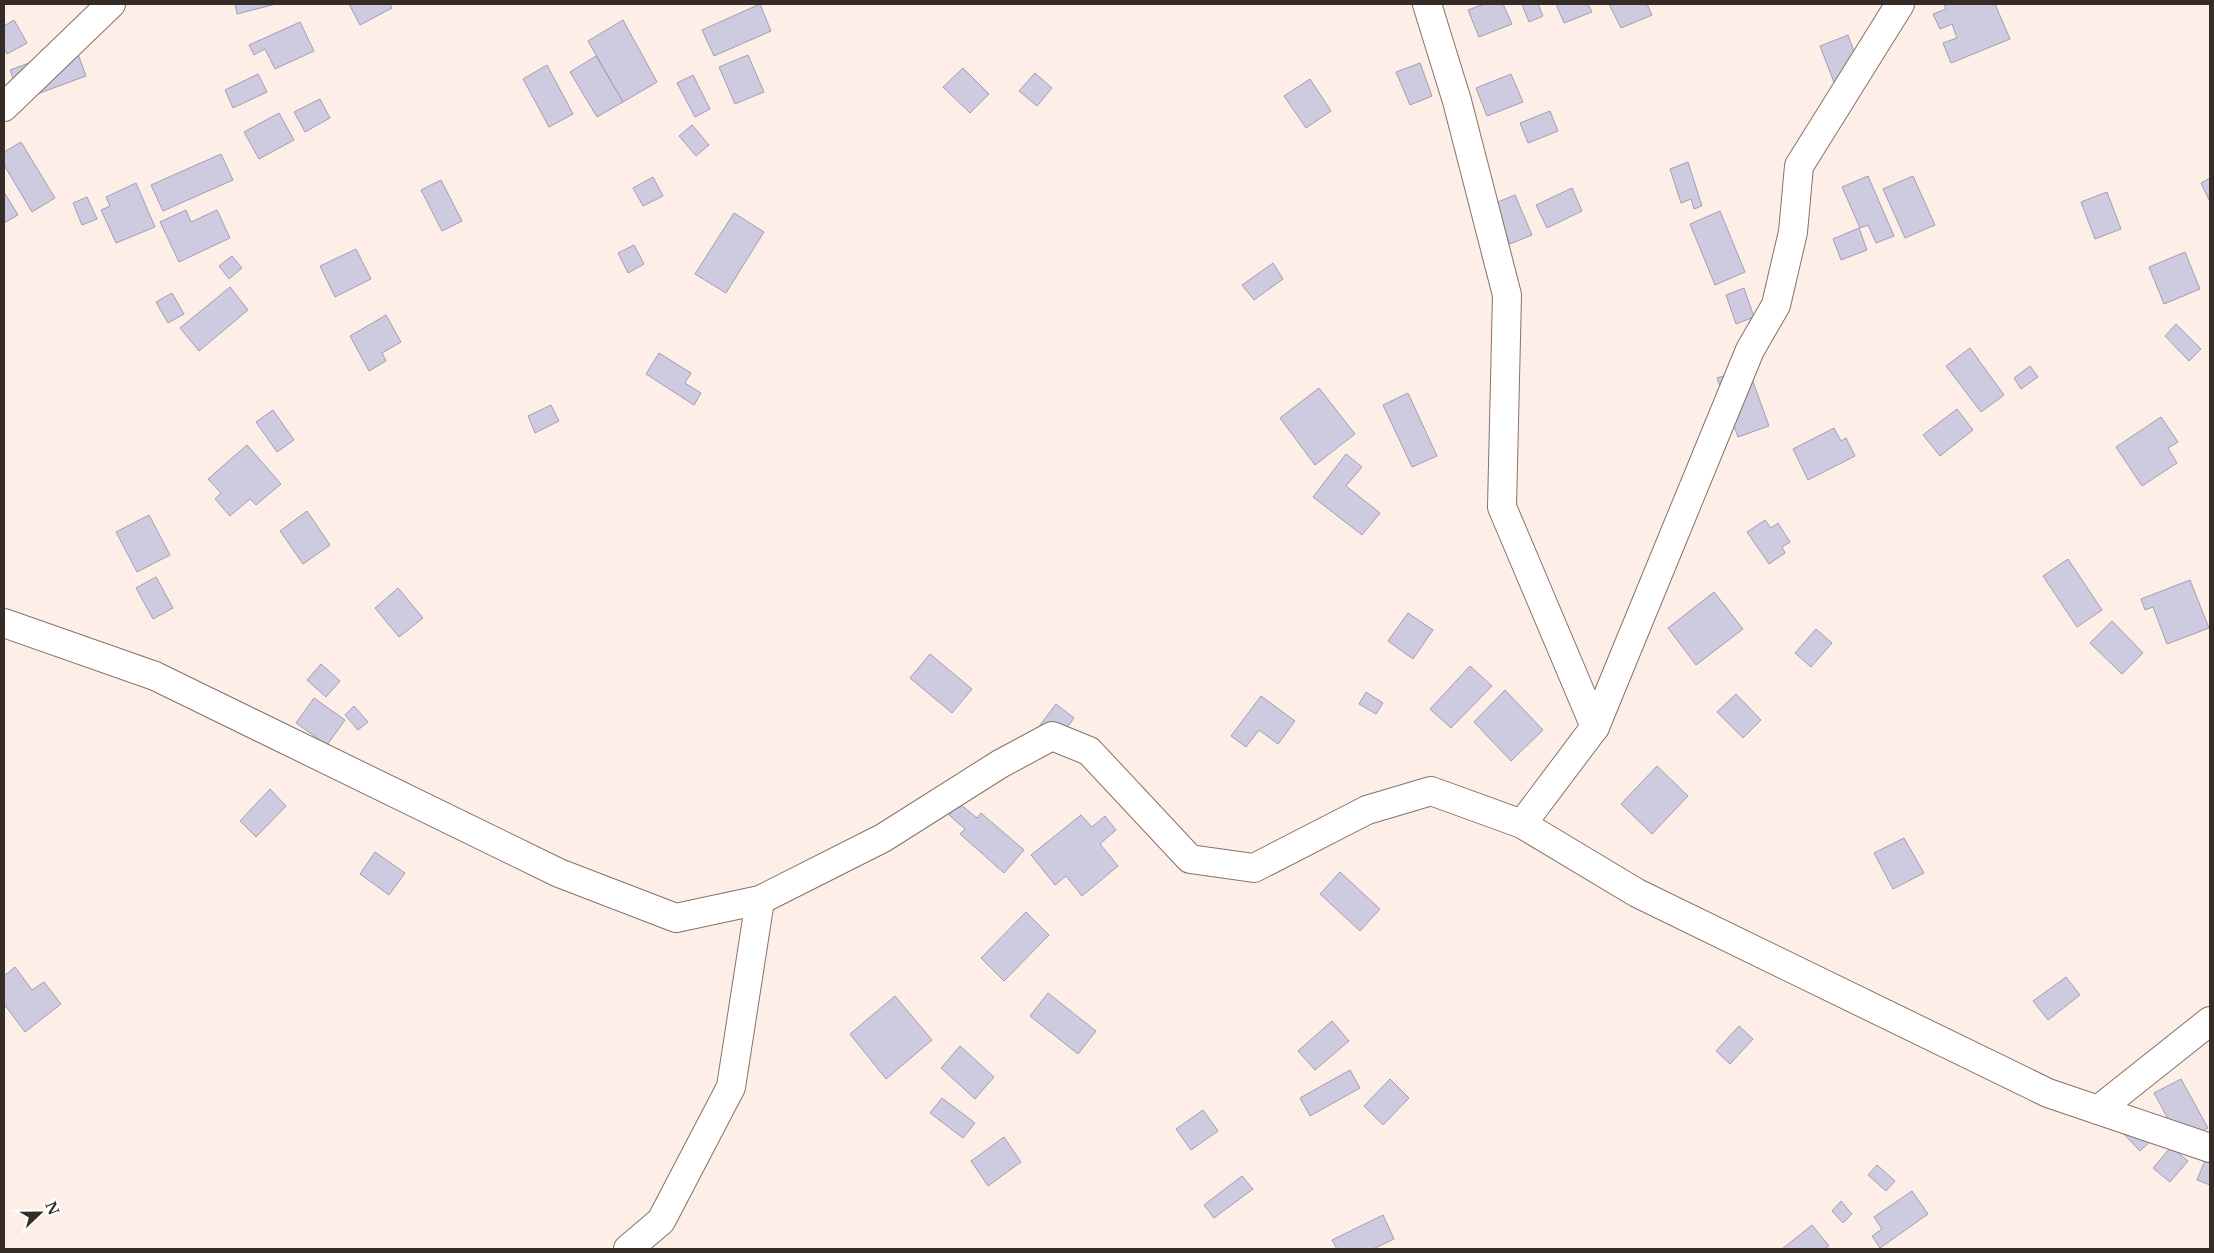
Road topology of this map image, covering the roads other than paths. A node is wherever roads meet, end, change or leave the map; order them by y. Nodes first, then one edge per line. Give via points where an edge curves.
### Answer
1 (111, 4) edge
2 (1427, 4) edge
3 (1900, 4) edge
4 (4, 107) edge
5 (4, 623) edge
6 (1595, 726) junction
7 (1522, 824) junction
8 (760, 900) junction
9 (2210, 1021) edge
10 (2098, 1110) junction
11 (2210, 1148) edge
12 (628, 1249) edge

1 - 4 street
2 - 6 street via 1457,101 1507,295 1502,507
3 - 6 street via 1799,166 1793,232 1776,305 1750,350
5 - 8 street via 155,676 559,873 676,918
6 - 7 street
7 - 8 street via 1431,791 1367,810 1254,868 1190,859 1089,751 1052,736 1000,764 883,838
7 - 10 street via 1637,893 2048,1093
8 - 12 street via 731,1087 661,1221
9 - 10 street
10 - 11 street

